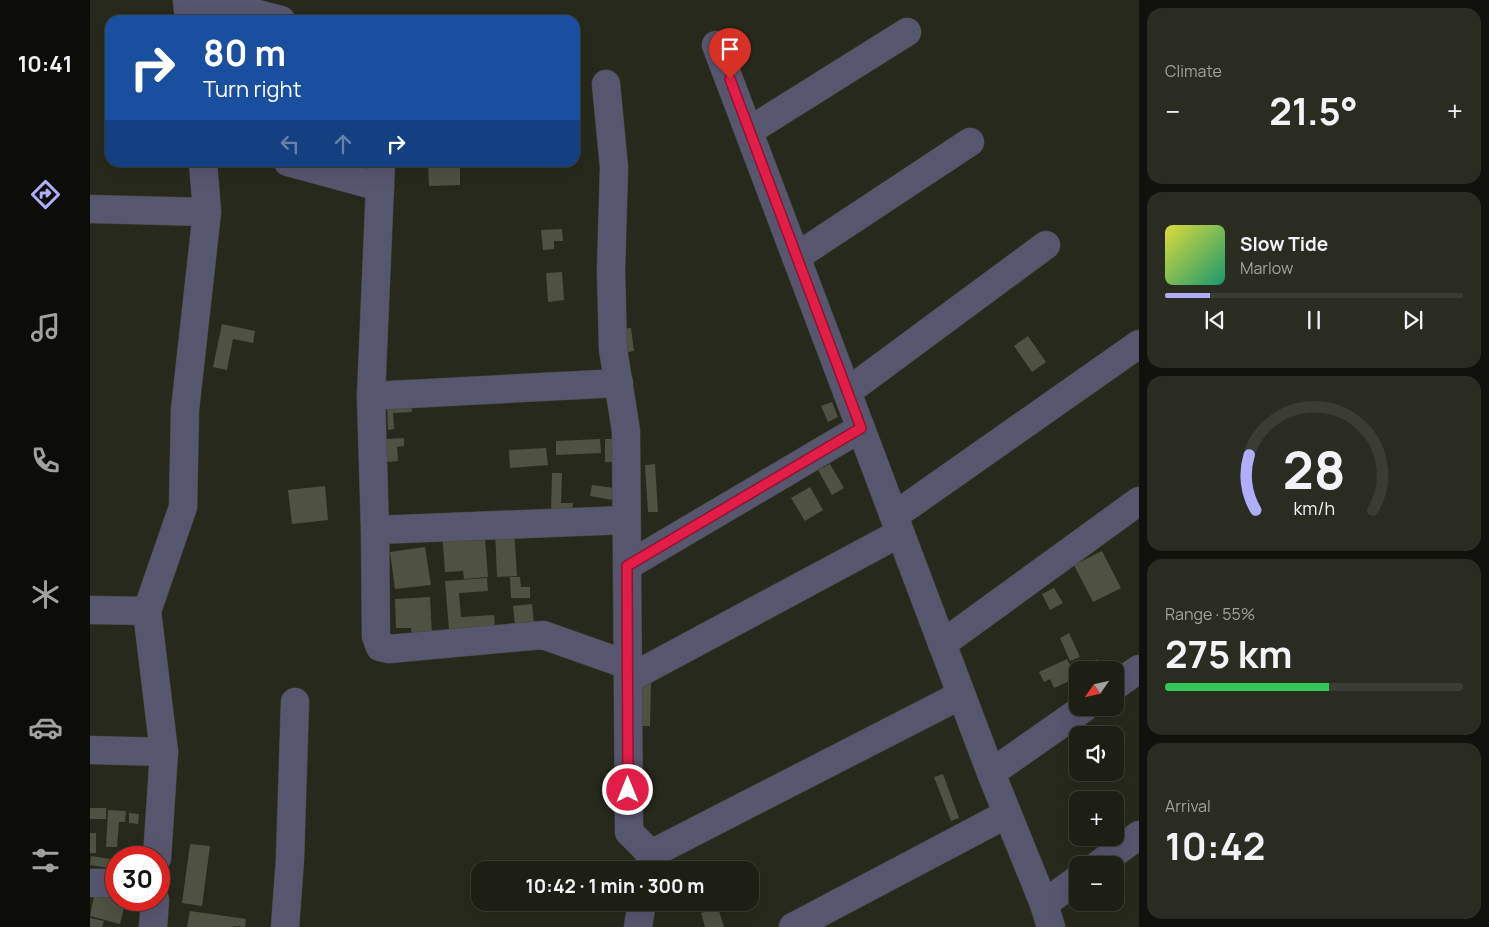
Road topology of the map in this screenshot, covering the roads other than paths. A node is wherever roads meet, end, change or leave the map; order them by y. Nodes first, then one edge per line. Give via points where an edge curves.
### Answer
1 (187, 0) edge
2 (203, 0) edge
3 (188, 15) edge
4 (262, 15) edge
5 (907, 32) dead end
6 (716, 45) dead end
7 (606, 84) dead end
8 (749, 131) junction
9 (970, 142) dead end
10 (203, 167) edge
11 (324, 167) edge
12 (381, 175) edge
13 (90, 209) edge
14 (206, 212) junction
15 (1046, 245) dead end
16 (796, 257) junction
17 (1139, 344) edge
18 (619, 383) junction
19 (847, 392) junction
20 (371, 396) junction
21 (861, 428) junction
22 (1139, 501) edge
23 (626, 520) junction
24 (897, 525) junction
25 (375, 530) junction
26 (627, 566) junction
27 (90, 610) edge
28 (147, 610) junction
29 (942, 644) junction
30 (1139, 669) edge
31 (628, 672) junction
32 (1124, 680) edge
33 (961, 694) junction
34 (295, 702) dead end
35 (1073, 716) edge
36 (90, 750) edge
37 (164, 752) junction
38 (991, 773) junction
39 (1007, 814) junction
40 (1139, 835) edge
41 (158, 846) edge
42 (1110, 856) edge
43 (649, 861) edge
44 (652, 861) edge
45 (90, 883) edge
46 (105, 883) edge
47 (1069, 889) edge
48 (154, 911) edge
49 (641, 911) edge
50 (1047, 915) edge
51 (153, 927) edge
52 (285, 927) edge
53 (638, 927) edge
54 (793, 927) edge

1 - 3 street
2 - 4 street
5 - 8 street
6 - 8 street
7 - 18 street via 614,167 613,349
8 - 16 street
9 - 16 street
10 - 14 street
11 - 12 street
12 - 20 street
13 - 14 street
14 - 28 street via 185,410 182,507
15 - 19 street
16 - 19 street
17 - 24 street
18 - 20 street
18 - 23 street via 626,431
19 - 21 street
20 - 25 street
21 - 24 street
21 - 26 street
22 - 29 street
23 - 25 street
23 - 26 street
24 - 29 street
24 - 31 street
25 - 31 street via 376,636 380,647 389,649 543,635
26 - 31 street
27 - 28 street
28 - 37 street
29 - 33 street
30 - 32 street
31 - 43 street via 629,828
33 - 38 street
33 - 44 street
34 - 52 street
35 - 38 street
36 - 37 street
37 - 41 street
38 - 39 street
39 - 50 street
39 - 54 street
40 - 42 street
45 - 46 street
47 - 50 street
48 - 51 street
49 - 53 street

